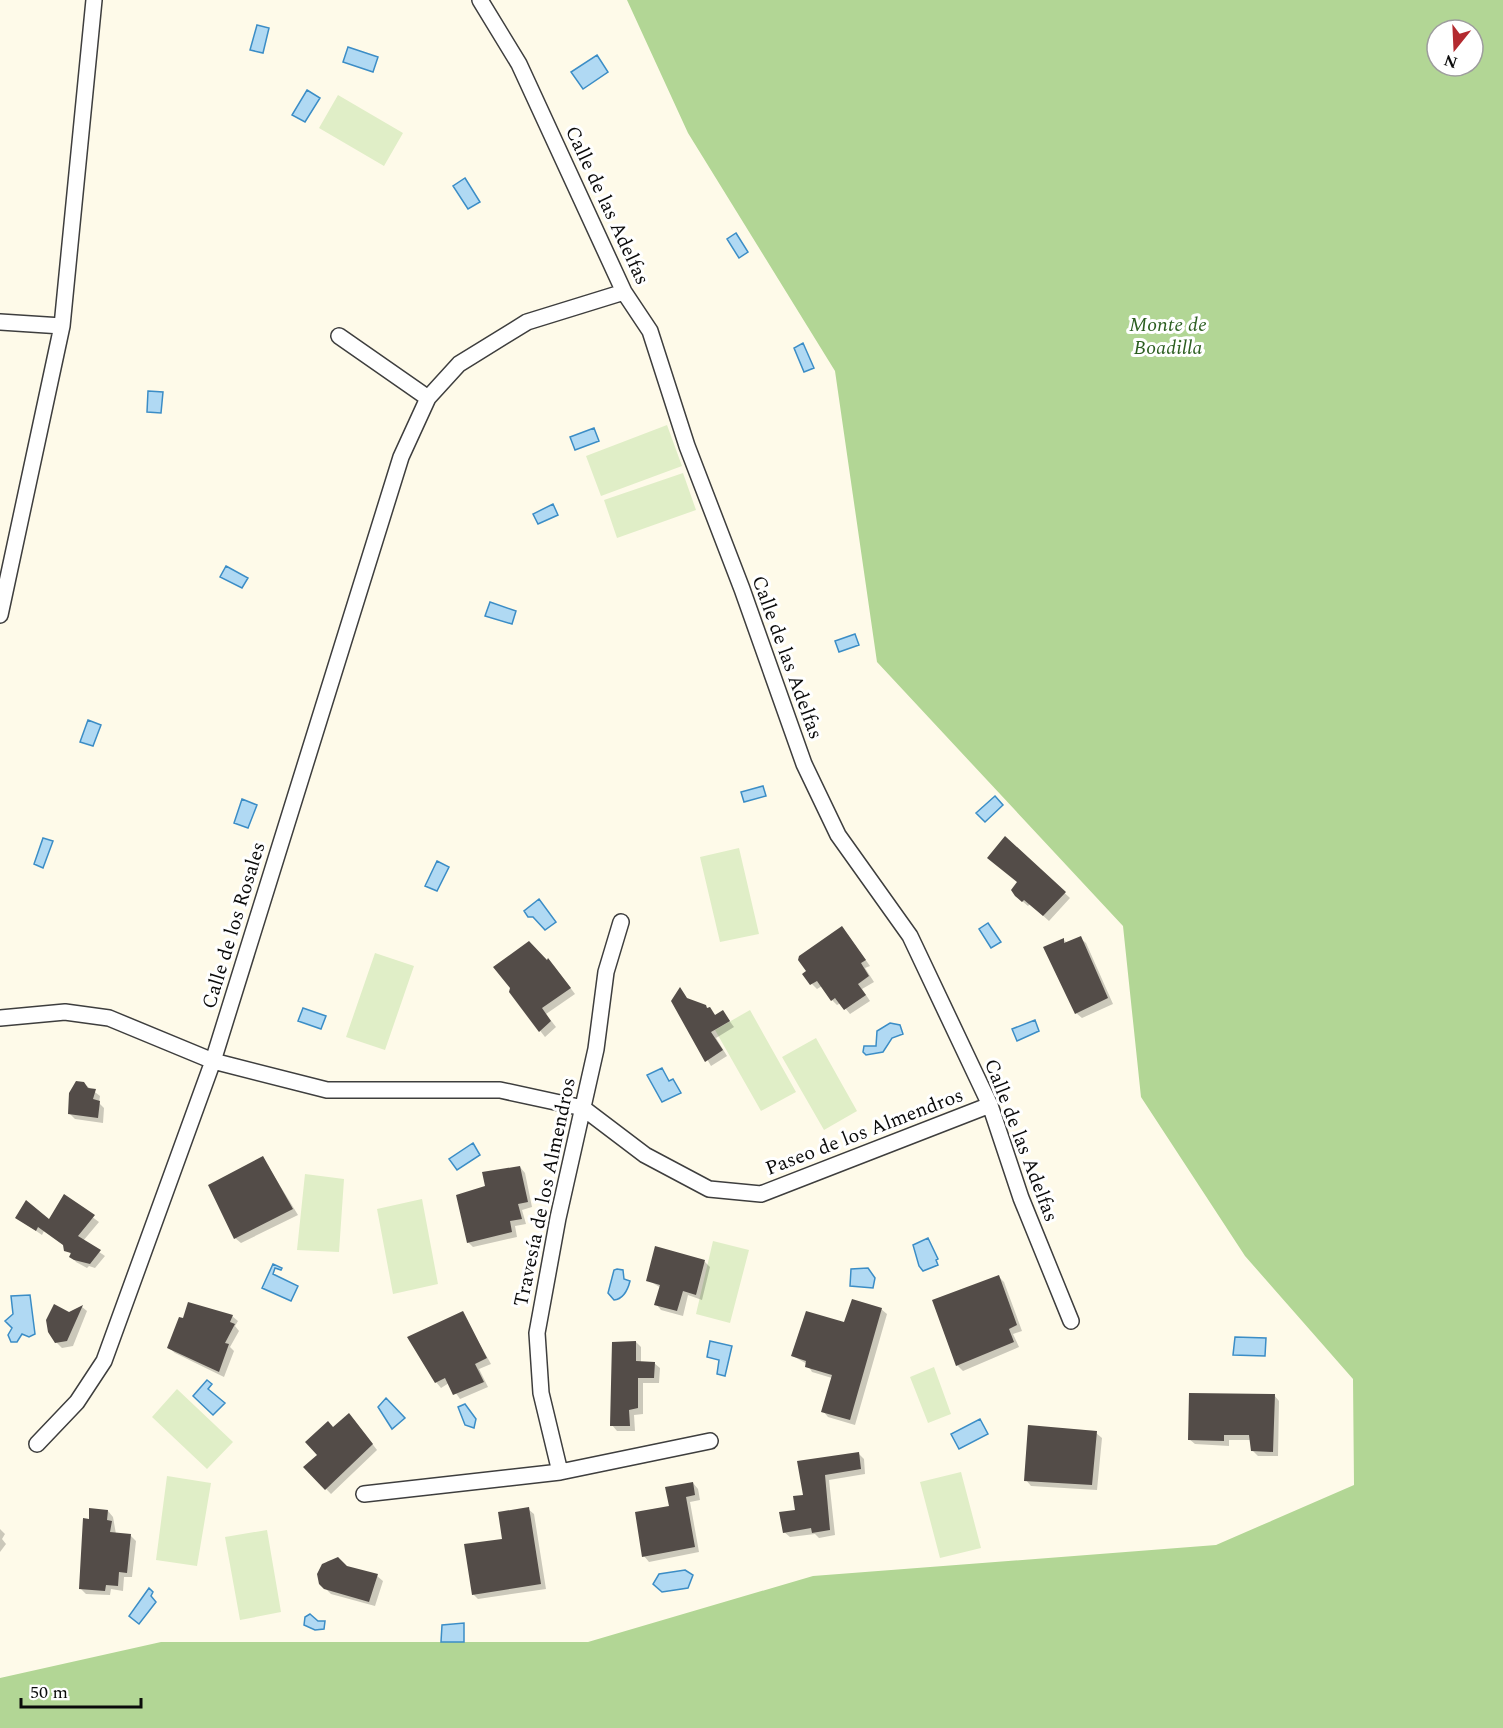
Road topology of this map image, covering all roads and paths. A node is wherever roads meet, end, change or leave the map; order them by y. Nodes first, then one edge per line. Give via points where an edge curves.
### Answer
1 (94, 0) edge
2 (480, 0) edge
3 (624, 292) junction
4 (0, 322) edge
5 (62, 326) junction
6 (339, 336) dead end
7 (428, 398) junction
8 (0, 615) edge
9 (621, 922) dead end
10 (0, 1018) edge
11 (213, 1061) junction
12 (990, 1106) junction
13 (583, 1108) junction
14 (1071, 1321) dead end
15 (710, 1441) dead end
16 (37, 1444) dead end
17 (560, 1472) junction
18 (364, 1494) dead end

1 - 5 street
2 - 3 street, Calle de las Adelfas via 519,64
3 - 7 street, Calle de los Rosales via 527,322 459,364
3 - 12 street, Calle de las Adelfas via 650,331 687,446 804,764 838,835 910,936
4 - 5 street
5 - 8 street
6 - 7 street
7 - 11 street, Calle de los Rosales via 401,457
9 - 13 street, Travesía de los Almendros via 606,972
10 - 11 street, Paseo de los Almendros via 64,1012 109,1018
11 - 13 street, Paseo de los Almendros via 327,1090 500,1090
11 - 16 street, Calle de los Rosales via 104,1361 77,1402
12 - 13 street, Paseo de los Almendros via 761,1194 709,1189 645,1155
12 - 14 street, Calle de las Adelfas via 1021,1198
13 - 17 street, Travesía de los Almendros via 537,1333 541,1393
15 - 17 street
17 - 18 street

